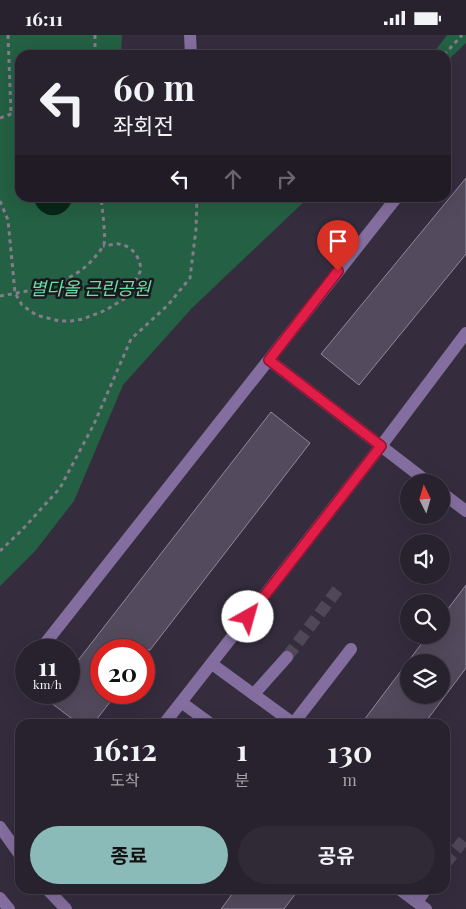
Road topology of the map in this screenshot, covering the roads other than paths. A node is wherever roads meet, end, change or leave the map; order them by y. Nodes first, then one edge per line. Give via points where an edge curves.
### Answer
1 (190, 35) edge
2 (191, 50) edge
3 (393, 202) edge
4 (466, 333) edge
5 (269, 360) junction
6 (381, 446) junction
7 (417, 474) edge
8 (450, 499) edge
9 (466, 511) edge
10 (49, 639) edge
11 (351, 649) dead end
12 (287, 657) tunnel mouth
13 (212, 664) junction
14 (254, 694) junction
15 (182, 702) junction
16 (168, 719) edge
17 (204, 719) edge
18 (288, 719) edge
19 (296, 719) edge
20 (0, 827) edge
21 (15, 848) edge
22 (52, 894) edge
23 (406, 894) edge
24 (0, 898) edge
25 (422, 905) edge
26 (9, 909) edge
27 (66, 909) edge

1 - 2 street
3 - 5 street
4 - 6 street
5 - 6 street
5 - 10 street
6 - 7 street
6 - 13 street
8 - 9 street
11 - 19 street
12 - 14 street
13 - 14 street
13 - 15 street
14 - 18 street
15 - 16 street
15 - 17 street
20 - 21 street
22 - 27 street
23 - 25 street
24 - 26 street

